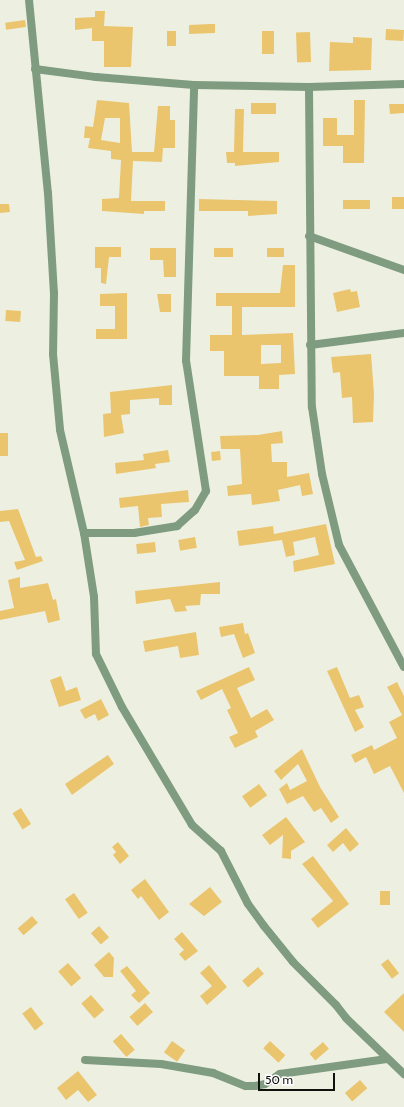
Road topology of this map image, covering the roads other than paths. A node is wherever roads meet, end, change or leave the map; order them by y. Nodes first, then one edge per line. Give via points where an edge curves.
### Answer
1 (29, 0) edge
2 (35, 69) junction
3 (404, 84) edge
4 (194, 85) junction
5 (308, 87) junction
6 (308, 236) junction
7 (404, 270) edge
8 (404, 333) edge
9 (310, 345) junction
10 (84, 533) junction
11 (404, 668) edge
12 (387, 1059) junction
13 (85, 1060) dead end
14 (404, 1074) edge

1 - 2 street
2 - 4 street
2 - 10 street via 48,193 54,293 53,354 60,430
3 - 5 street
4 - 5 street
4 - 10 street via 186,361 206,491 195,510 177,526 134,533
5 - 6 street
6 - 7 street
6 - 9 street
8 - 9 street
9 - 11 street via 312,407 322,474 339,546
10 - 12 street via 94,597 96,654 124,710 192,825 220,851 248,904 264,926 293,962
12 - 13 street via 280,1074 265,1084 255,1086 246,1086 213,1074 161,1064
12 - 14 street

